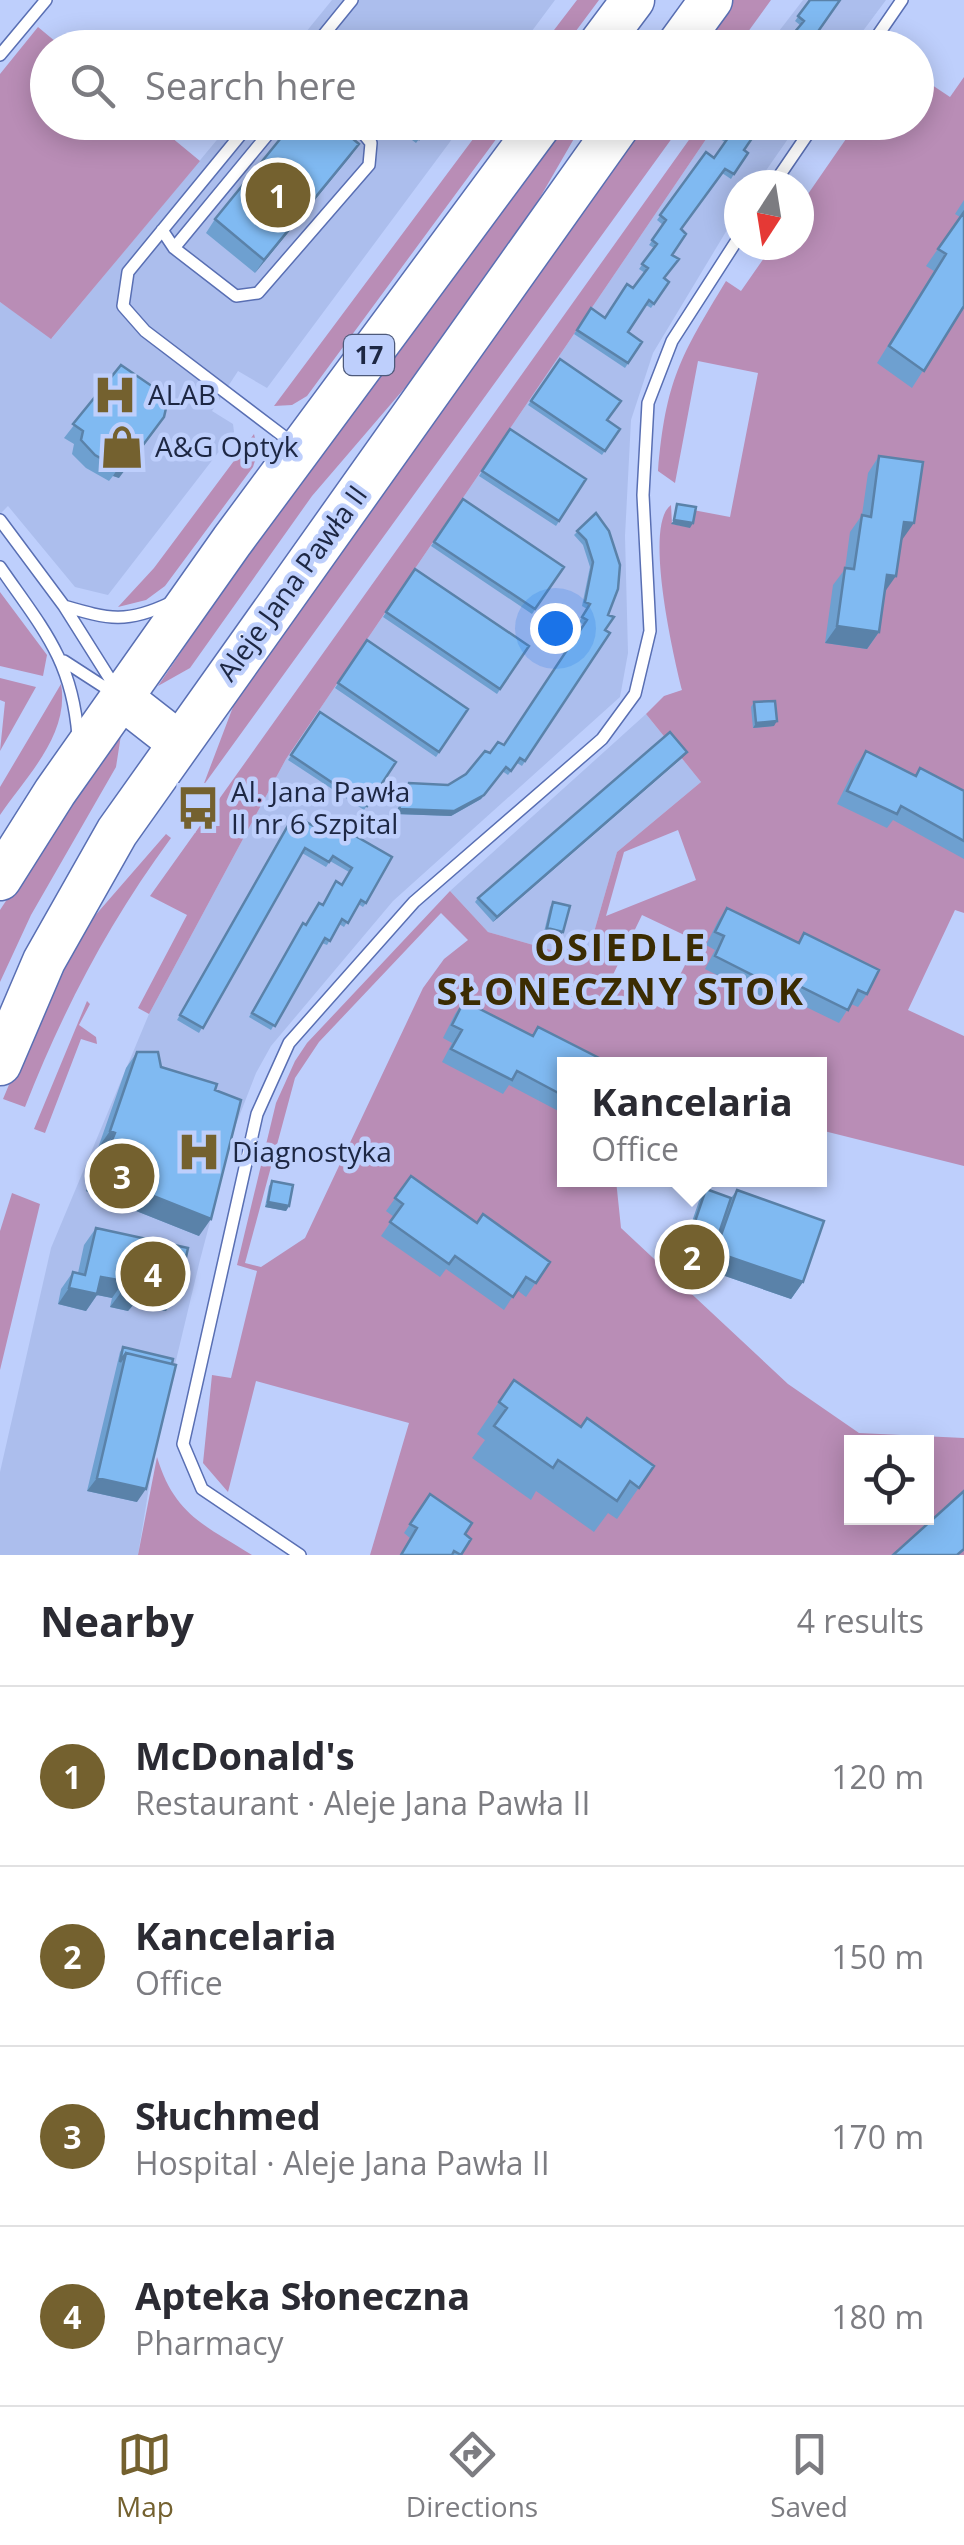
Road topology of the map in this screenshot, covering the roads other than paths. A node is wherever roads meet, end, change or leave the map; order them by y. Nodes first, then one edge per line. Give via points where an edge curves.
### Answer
1 (46, 0) edge
2 (352, 0) edge
3 (633, 0) edge
4 (711, 0) edge
5 (902, 0) edge
6 (328, 30) edge
7 (611, 30) edge
8 (689, 30) edge
9 (881, 30) edge
10 (0, 56) edge
11 (236, 140) edge
12 (263, 140) edge
13 (369, 140) edge
14 (529, 140) edge
15 (609, 140) edge
16 (804, 140) edge
17 (784, 170) edge
18 (162, 230) junction
19 (174, 248) junction
20 (724, 260) edge
21 (300, 448) junction
22 (0, 520) edge
23 (0, 566) edge
24 (198, 590) junction
25 (64, 606) junction
26 (64, 661) junction
27 (123, 700) junction
28 (178, 742) junction
29 (80, 758) junction
30 (0, 880) edge
31 (0, 1064) edge
32 (300, 1555) edge

1 - 10 lane
2 - 6 lane
3 - 7 highway
4 - 8 highway
5 - 9 lane
11 - 18 lane
12 - 19 lane
13 - 19 lane via 369,164 258,292 236,296
14 - 21 highway, 17
15 - 28 highway, Aleje Jana Pawła II / 17
16 - 17 lane
18 - 19 lane
18 - 21 lane via 128,272 122,306
20 - 32 lane via 672,341 648,403 643,495 649,649 627,709 602,739 402,914 298,1032 262,1097 183,1444 202,1489
21 - 24 highway, 17
22 - 25 lane
23 - 26 lane
24 - 25 lane via 114,620
24 - 27 highway, 17
25 - 27 lane
26 - 27 lane
26 - 29 lane via 76,700
27 - 28 highway
27 - 29 highway, 17
28 - 31 highway, Aleje Jana Pawła II / 17 via 81,890
29 - 30 highway, 17

